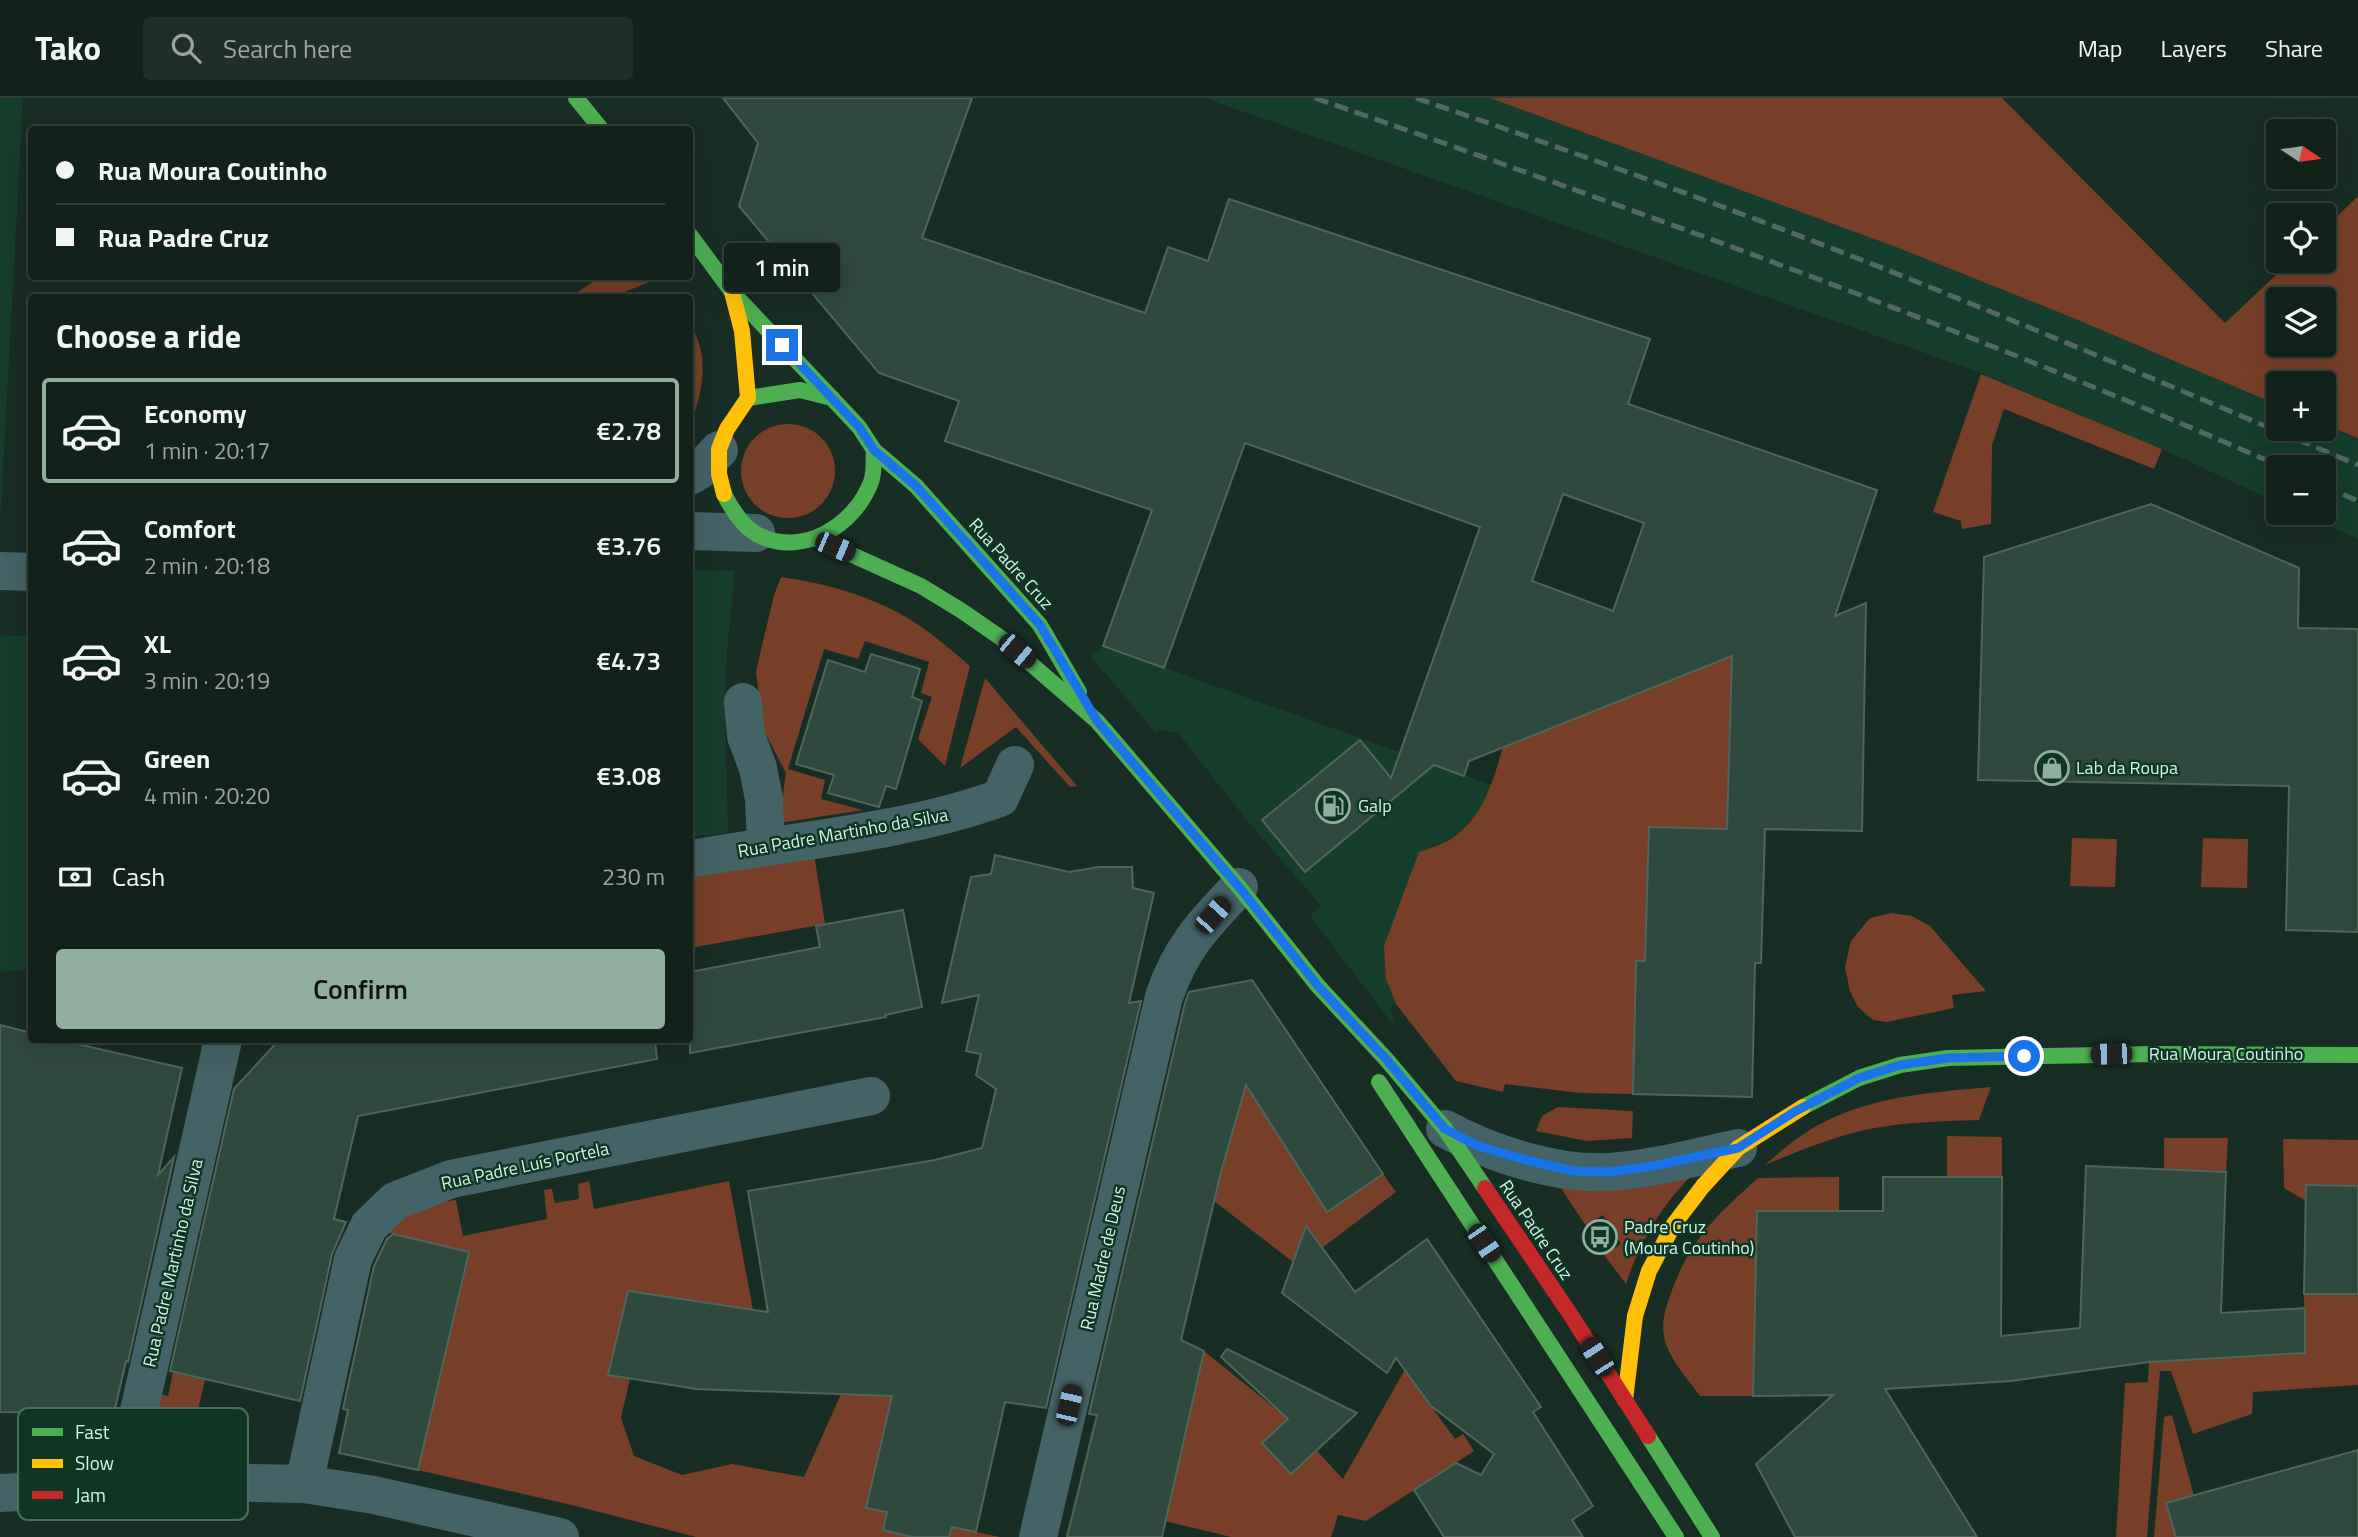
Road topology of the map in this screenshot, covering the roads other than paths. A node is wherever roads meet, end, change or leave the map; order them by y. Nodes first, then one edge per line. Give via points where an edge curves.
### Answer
1 (576, 98) edge
2 (599, 126) edge
3 (693, 239) edge
4 (732, 292) junction
5 (748, 398) junction
6 (832, 398) junction
7 (719, 450) junction
8 (874, 450) junction
9 (693, 474) edge
10 (693, 531) edge
11 (756, 533) junction
12 (817, 539) junction
13 (0, 572) edge
14 (28, 572) edge
15 (743, 702) dead end
16 (1097, 721) junction
17 (1015, 765) dead end
18 (766, 845) junction
19 (693, 858) edge
20 (1239, 887) junction
21 (1318, 986) junction
22 (222, 1043) edge
23 (2358, 1055) edge
24 (871, 1096) dead end
25 (1445, 1129) junction
26 (1738, 1148) junction
27 (1625, 1399) junction
28 (140, 1408) edge
29 (248, 1483) edge
30 (304, 1484) junction
31 (18, 1492) edge
32 (0, 1493) edge
33 (560, 1537) edge
34 (1038, 1537) edge
35 (1676, 1537) edge
36 (1712, 1537) edge

1 - 2 street
3 - 4 street, Rua Padre Cruz
4 - 5 street, Rua Padre Cruz via 742,331
4 - 6 street, Rua Padre Cruz
5 - 6 street via 800,390
5 - 7 street via 728,426
6 - 8 street, Rua Padre Cruz
7 - 9 street
7 - 11 street via 719,482 731,512
8 - 12 street via 872,480 861,504 842,526
8 - 16 street, Rua Padre Cruz via 916,486 1040,625
10 - 11 street
11 - 12 street via 795,544
12 - 16 street via 920,586 962,611 1001,638
13 - 14 street
15 - 18 street via 746,736 764,799
16 - 20 street
17 - 18 street, Rua Padre Martinho da Silva via 1000,798 956,813
18 - 19 street, Rua Padre Martinho da Silva
20 - 21 street
20 - 34 street, Rua Madre de Deus via 1179,957 1169,980
21 - 25 street, Rua Padre Cruz
21 - 35 street
22 - 28 street, Rua Padre Martinho da Silva
23 - 26 street, Rua Moura Coutinho via 2001,1056 1900,1065 1848,1084
24 - 30 street, Rua Padre Luís Portela via 450,1179 395,1201 369,1226 353,1259
25 - 26 street, Rua Moura Coutinho via 1478,1146 1574,1171 1653,1166
25 - 27 street, Rua Padre Cruz
26 - 27 street, Rua Moura Coutinho via 1674,1224 1648,1271 1635,1315
27 - 36 street, Rua Padre Cruz
29 - 30 street
30 - 33 street
31 - 32 street

